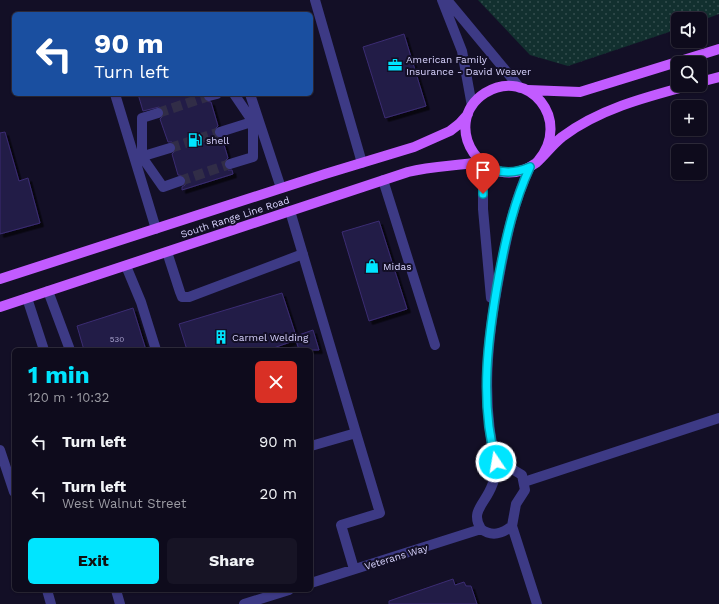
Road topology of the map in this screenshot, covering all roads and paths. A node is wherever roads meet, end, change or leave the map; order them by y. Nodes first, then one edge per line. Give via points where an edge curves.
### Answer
1 (315, 0) edge
2 (442, 0) edge
3 (446, 0) edge
4 (719, 49) edge
5 (719, 77) edge
6 (707, 80) edge
7 (523, 89) junction
8 (671, 91) edge
9 (117, 96) edge
10 (236, 96) edge
11 (250, 96) edge
12 (470, 110) junction
13 (158, 113) tunnel mouth
14 (256, 121) junction
15 (220, 132) tunnel mouth
16 (170, 148) tunnel mouth
17 (138, 158) junction
18 (362, 163) junction
19 (482, 163) junction
20 (230, 164) tunnel mouth
21 (534, 164) junction
22 (383, 180) junction
23 (180, 181) tunnel mouth
24 (282, 188) junction
25 (290, 211) junction
26 (156, 229) junction
27 (167, 252) junction
28 (303, 254) junction
29 (126, 266) junction
30 (0, 279) edge
31 (48, 291) junction
32 (27, 298) junction
33 (0, 307) edge
34 (492, 312) junction
35 (435, 345) dead end
36 (43, 348) edge
37 (69, 348) edge
38 (155, 348) edge
39 (719, 418) edge
40 (356, 433) junction
41 (313, 445) edge
42 (0, 450) edge
43 (498, 472) junction
44 (524, 482) junction
45 (12, 486) edge
46 (512, 526) junction
47 (480, 529) junction
48 (354, 569) junction
49 (313, 582) edge
50 (48, 592) edge
51 (117, 592) edge
52 (283, 592) edge
53 (51, 604) edge
54 (120, 604) edge
55 (244, 604) edge
56 (537, 604) edge

1 - 18 street
2 - 12 street via 462,51
3 - 7 street
4 - 7 main road via 580,92
5 - 6 main road
7 - 12 main road via 511,86 493,89 485,93
7 - 21 main road via 542,102 552,127 549,146
8 - 21 main road via 593,118 562,138
9 - 17 street
10 - 14 street
11 - 14 street
12 - 18 main road, South Range Line Road via 459,124 440,136
12 - 19 main road via 466,124 468,145
13 - 17 street via 142,118
14 - 15 street
14 - 20 street via 253,157
14 - 24 street
16 - 17 street
17 - 23 street via 163,187
17 - 26 street
18 - 24 main road, South Range Line Road
19 - 21 main road via 506,172 522,170
19 - 22 main road, South Range Line Road via 425,167
19 - 34 street via 483,209
21 - 34 street via 520,188 510,222
22 - 25 main road, South Range Line Road
22 - 35 street
24 - 26 main road, South Range Line Road
25 - 27 main road, South Range Line Road
25 - 28 street
26 - 30 main road, South Range Line Road
27 - 28 street via 182,297 189,297
27 - 29 main road, South Range Line Road
28 - 40 street
29 - 31 main road, South Range Line Road
29 - 38 street
31 - 32 main road, South Range Line Road
31 - 37 street
32 - 33 main road, South Range Line Road
32 - 36 street
34 - 43 street via 486,396 489,428
39 - 44 street
40 - 41 street
40 - 48 street via 380,513 341,525
42 - 45 street
43 - 44 street via 512,469 522,475
43 - 47 street via 490,491 478,507 476,516
44 - 46 street via 525,490 516,504
46 - 47 street via 498,534
46 - 56 street
47 - 48 street, Veterans Way
48 - 49 street, Veterans Way
50 - 53 street
51 - 54 street
52 - 55 street

